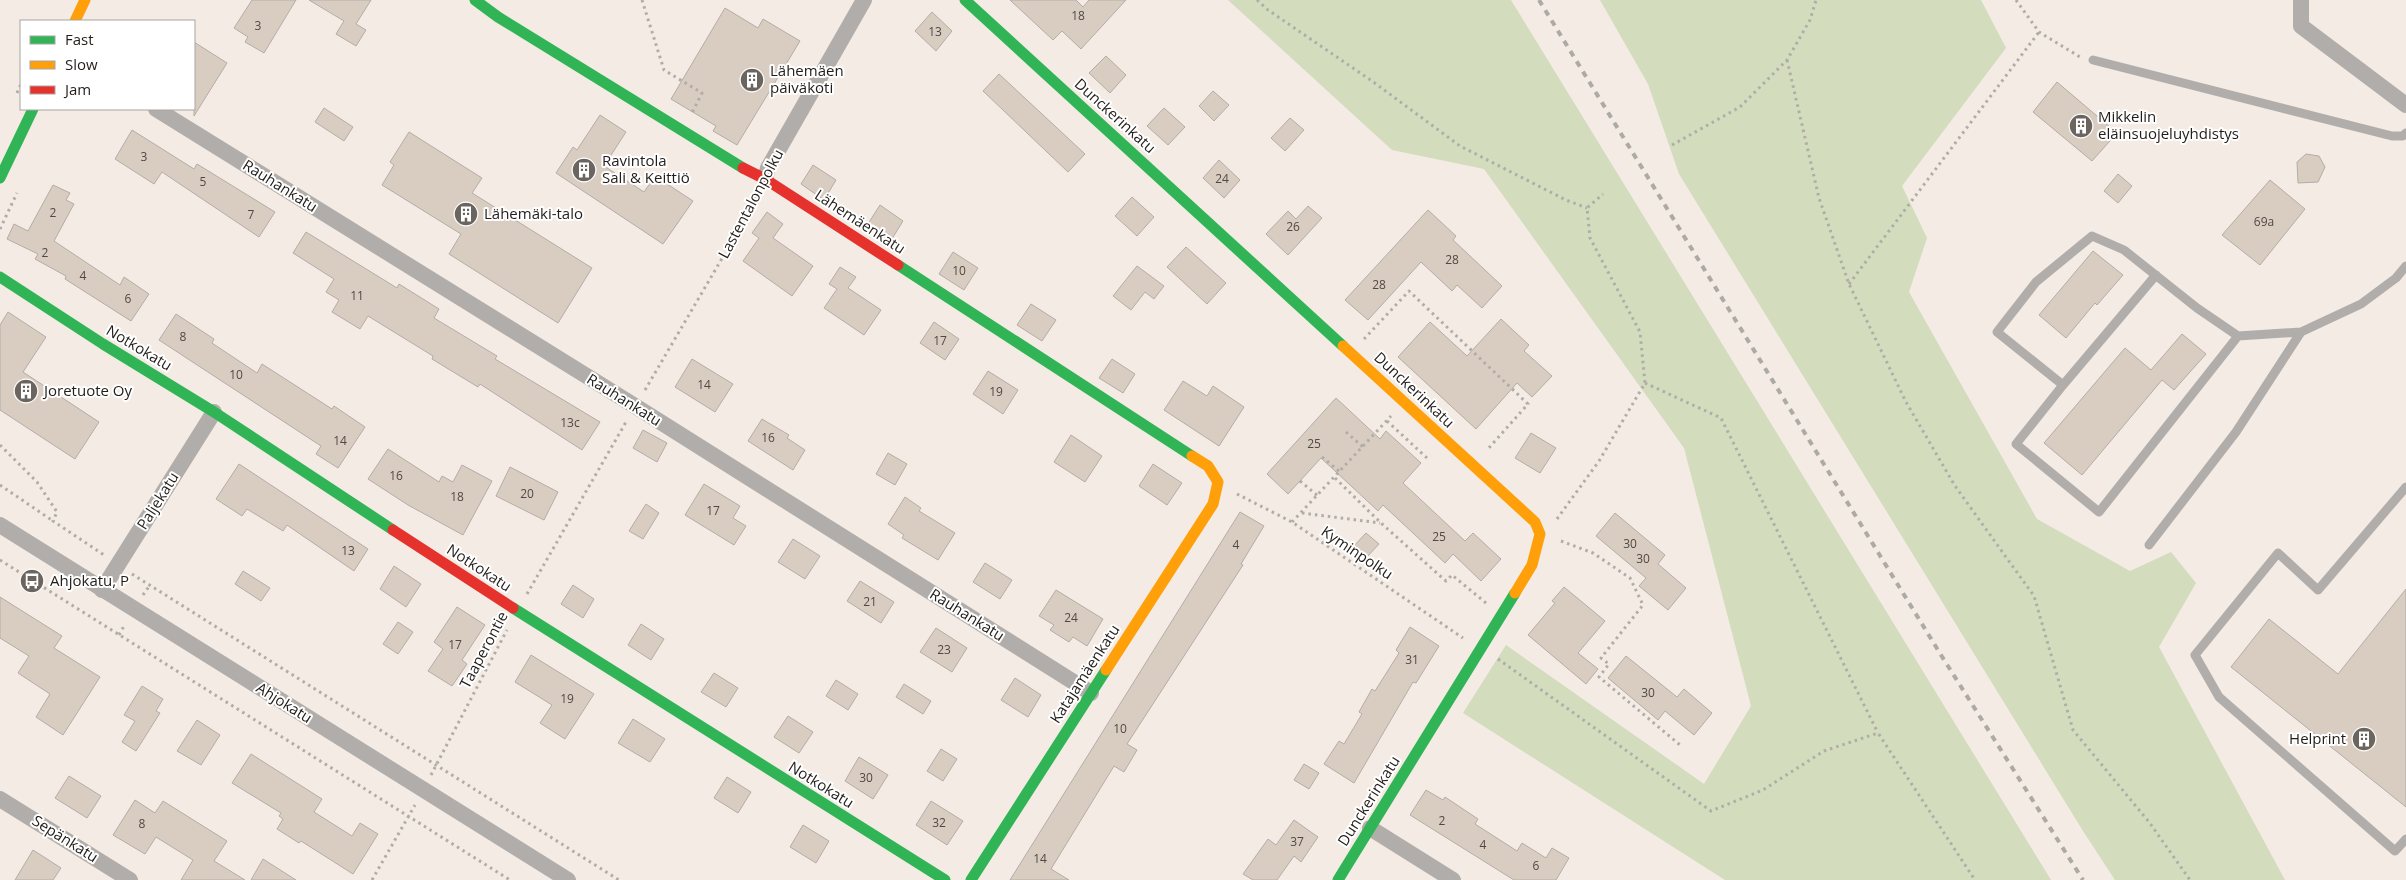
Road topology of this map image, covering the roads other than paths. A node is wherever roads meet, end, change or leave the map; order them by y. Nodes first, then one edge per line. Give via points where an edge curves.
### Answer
1 (85, 0) edge
2 (475, 0) edge
3 (864, 0) edge
4 (965, 0) edge
5 (2301, 0) edge
6 (75, 20) edge
7 (2092, 60) road end
8 (2406, 105) edge
9 (33, 110) edge
10 (158, 110) edge
11 (2406, 133) edge
12 (0, 178) edge
13 (765, 178) junction
14 (2406, 266) edge
15 (2156, 276) junction
16 (0, 278) edge
17 (2301, 332) junction
18 (2238, 336) junction
19 (2063, 385) junction
20 (214, 412) junction
21 (1218, 482) joint
22 (2406, 487) edge
23 (0, 525) edge
24 (2149, 545) dead end
25 (102, 590) junction
26 (1091, 693) junction
27 (0, 799) edge
28 (1370, 828) junction
29 (2406, 839) edge
30 (130, 880) edge
31 (568, 880) edge
32 (945, 880) edge
33 (971, 880) edge
34 (1338, 880) edge
35 (1453, 880) edge

1 - 6 street
2 - 13 street, Lähemäenkatu via 738,166
3 - 13 street, Lastentalonpolku
4 - 28 street, Dunckerinkatu via 1535,522 1540,534 1532,565
5 - 8 street via 2302,26
7 - 11 lane via 2392,136
9 - 12 street
10 - 26 street, Rauhankatu
13 - 21 street, Lähemäenkatu via 1208,466
14 - 17 lane via 2396,278 2361,304
15 - 18 lane
15 - 19 lane
15 - 19 lane via 2124,250 2092,236 2036,282 1997,332
16 - 20 street, Notkokatu
17 - 18 lane
17 - 24 lane via 2236,432
18 - 19 lane via 2099,512 2016,444
20 - 25 street, Paljekatu
20 - 32 street, Notkokatu via 517,611
21 - 26 street, Katajamäenkatu via 1213,504
22 - 29 lane via 2318,590 2278,553 2196,655 2220,697 2395,851
23 - 25 street, Ahjokatu
25 - 31 street, Ahjokatu
26 - 33 street, Katajamäenkatu
27 - 30 street, Sepänkatu
28 - 34 street, Dunckerinkatu
28 - 35 street

